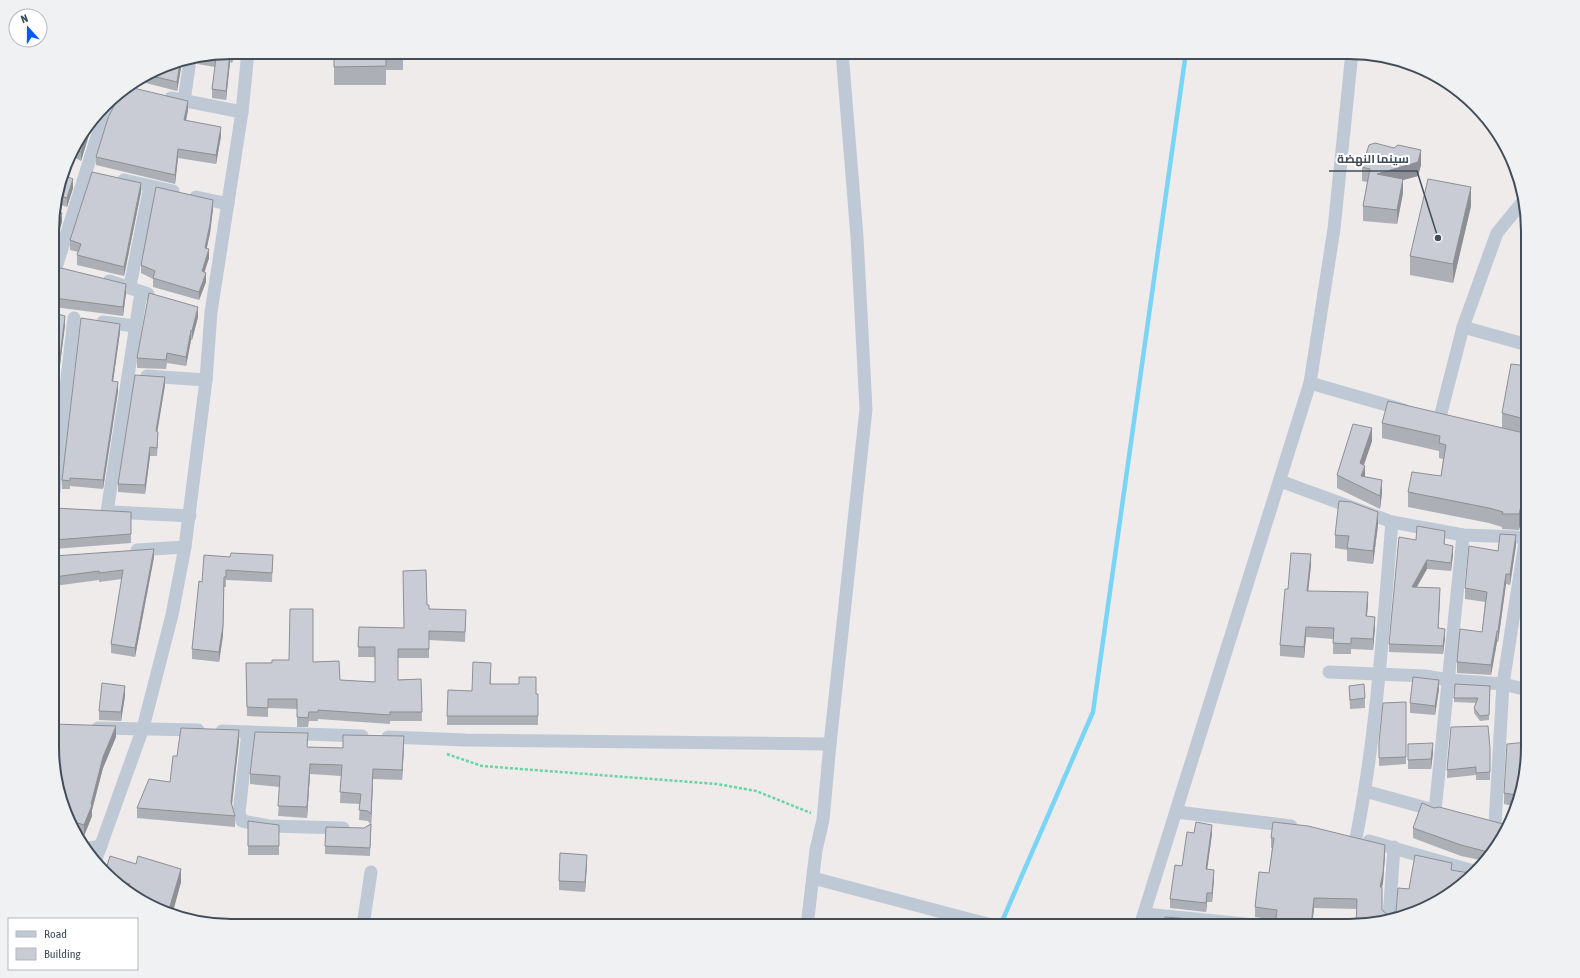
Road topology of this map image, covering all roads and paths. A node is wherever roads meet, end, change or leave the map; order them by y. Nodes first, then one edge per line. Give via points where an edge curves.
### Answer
1 (247, 59) edge
2 (843, 59) edge
3 (1351, 59) edge
4 (189, 64) edge
5 (156, 94) edge
6 (184, 101) junction
7 (106, 112) edge
8 (242, 112) junction
9 (85, 172) junction
10 (99, 175) edge
11 (114, 178) edge
12 (150, 186) junction
13 (228, 204) junction
14 (1519, 206) edge
15 (59, 244) edge
16 (59, 270) edge
17 (71, 271) edge
18 (93, 277) edge
19 (135, 289) junction
20 (162, 298) edge
21 (197, 308) edge
22 (211, 312) junction
23 (135, 326) junction
24 (1463, 328) junction
25 (1521, 343) edge
26 (59, 373) edge
27 (68, 374) junction
28 (129, 374) junction
29 (206, 380) junction
30 (1310, 383) junction
31 (1439, 421) junction
32 (1454, 424) edge
33 (59, 450) edge
34 (1280, 482) junction
35 (92, 511) edge
36 (107, 512) junction
37 (190, 516) junction
38 (1392, 522) junction
39 (1463, 536) junction
40 (1521, 537) edge
41 (185, 547) junction
42 (124, 551) edge
43 (1521, 569) edge
44 (1329, 672) dead end
45 (1379, 674) junction
46 (1449, 680) junction
47 (1503, 684) junction
48 (1521, 688) edge
49 (83, 727) edge
50 (143, 728) junction
51 (248, 732) junction
52 (830, 744) junction
53 (446, 754) dead end
54 (1365, 791) junction
55 (1435, 811) junction
56 (1177, 812) junction
57 (1450, 814) edge
58 (823, 820) junction
59 (1480, 821) edge
60 (1501, 826) edge
61 (356, 828) edge
62 (1301, 828) edge
63 (1340, 835) edge
64 (1356, 838) junction
65 (101, 846) junction
66 (1394, 847) junction
67 (92, 848) edge
68 (98, 855) edge
69 (1470, 870) edge
70 (370, 872) dead end
71 (813, 878) junction
72 (1389, 914) edge
73 (364, 919) edge
74 (808, 919) edge
75 (968, 919) edge
76 (1143, 919) edge

1 - 8 street
2 - 52 street via 857,237 866,410
3 - 30 street via 1334,229
4 - 6 street
5 - 6 street
6 - 8 street
7 - 9 street
8 - 13 street
9 - 10 street
9 - 15 street via 65,215
11 - 12 street
12 - 13 street
12 - 19 street
13 - 22 street
14 - 24 street via 1497,233
16 - 17 street
18 - 19 street
19 - 20 street
19 - 23 street
21 - 22 street
22 - 29 street
23 - 27 street via 68,317
23 - 28 street
24 - 25 street
24 - 31 street
26 - 27 street
27 - 33 street
28 - 29 street
28 - 36 street
29 - 37 street
30 - 31 street
30 - 34 street
31 - 32 street
34 - 38 street
34 - 56 street via 1262,531
35 - 36 street
36 - 37 street
37 - 41 street
38 - 39 street
38 - 45 street
39 - 40 street
39 - 46 street
41 - 42 street
41 - 50 street via 172,615
43 - 47 street
44 - 45 street
45 - 46 street
45 - 54 street
46 - 47 street
46 - 55 street
47 - 48 street
47 - 60 street
49 - 50 street
50 - 51 street
50 - 65 street
51 - 52 street via 466,740
51 - 61 street via 239,813 242,821 269,826
52 - 58 street
53 - 58 path via 482,766 717,784 756,791 806,810
54 - 55 street
54 - 64 street
55 - 57 street
56 - 62 street
56 - 76 street
58 - 71 street
59 - 60 street
63 - 64 street
64 - 66 street
65 - 67 street
65 - 68 street
66 - 69 street
66 - 72 street
70 - 73 street
71 - 74 street
71 - 75 street

